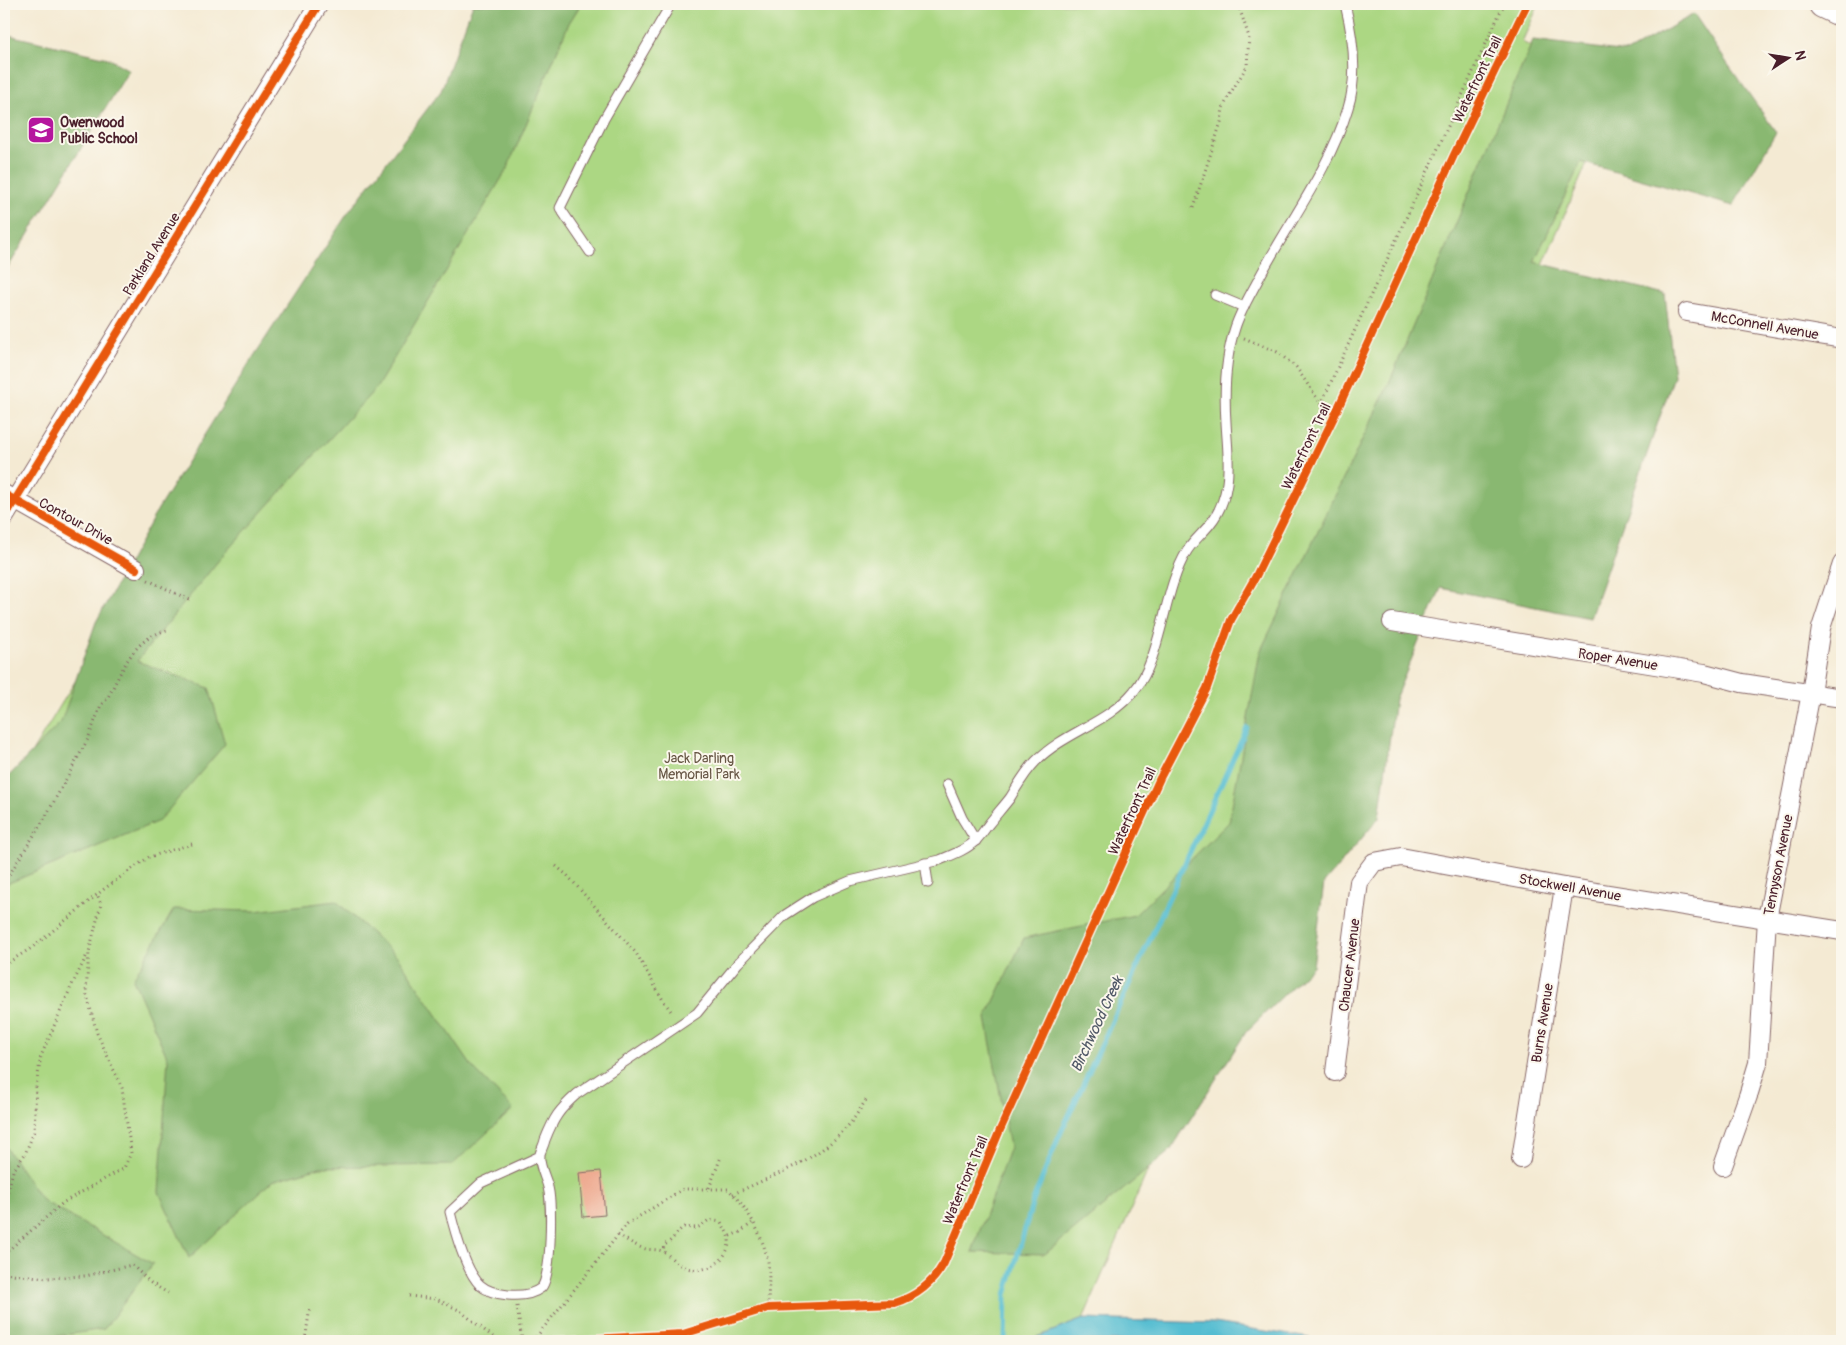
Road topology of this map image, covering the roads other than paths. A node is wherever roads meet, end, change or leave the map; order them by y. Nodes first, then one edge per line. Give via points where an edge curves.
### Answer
1 (319, 4) edge
2 (671, 4) edge
3 (1345, 4) edge
4 (1823, 4) edge
5 (1842, 14) edge
6 (590, 252) dead end
7 (1215, 295) dead end
8 (1244, 307) junction
9 (1687, 312) dead end
10 (1842, 339) edge
11 (9, 497) edge
12 (4, 518) edge
13 (1842, 564) edge
14 (136, 569) road end
15 (1392, 622) dead end
16 (1811, 693) junction
17 (1842, 698) edge
18 (947, 784) dead end
19 (976, 840) junction
20 (1374, 862) joint
21 (925, 863) junction
22 (928, 883) dead end
23 (1564, 887) junction
24 (1767, 919) junction
25 (1842, 931) edge
26 (1335, 1072) dead end
27 (540, 1156) junction
28 (1521, 1159) dead end
29 (1723, 1166) dead end

1 - 11 street, Parkland Avenue
2 - 6 lane via 604,119 560,208
3 - 8 lane via 1350,21 1353,75 1349,106 1322,169 1272,252
4 - 5 main road
7 - 8 lane
8 - 19 lane via 1233,334 1227,365 1227,484 1217,515 1188,549 1171,584 1147,670 1136,690 1116,710 1056,744 1038,759
9 - 10 street, McConnell Avenue
11 - 12 street, Parkland Avenue
11 - 14 street, Contour Drive
13 - 16 street, Tennyson Avenue via 1821,628
15 - 16 street, Roper Avenue
16 - 17 street, Roper Avenue
16 - 24 street, Tennyson Avenue
18 - 19 lane
19 - 21 lane via 953,855
20 - 23 street, Stockwell Avenue via 1401,857
20 - 26 street, Chaucer Avenue via 1359,882
21 - 22 lane
21 - 27 lane via 850,880 786,915 738,962 697,1013 577,1094 563,1107 553,1119
23 - 24 street, Stockwell Avenue
23 - 28 street, Burns Avenue
24 - 25 street, Stockwell Avenue
24 - 29 street, Tennyson Avenue via 1758,1062
27 - 27 lane via 549,1189 549,1268 543,1286 529,1294 516,1296 490,1291 479,1284 466,1261 450,1212 481,1183

